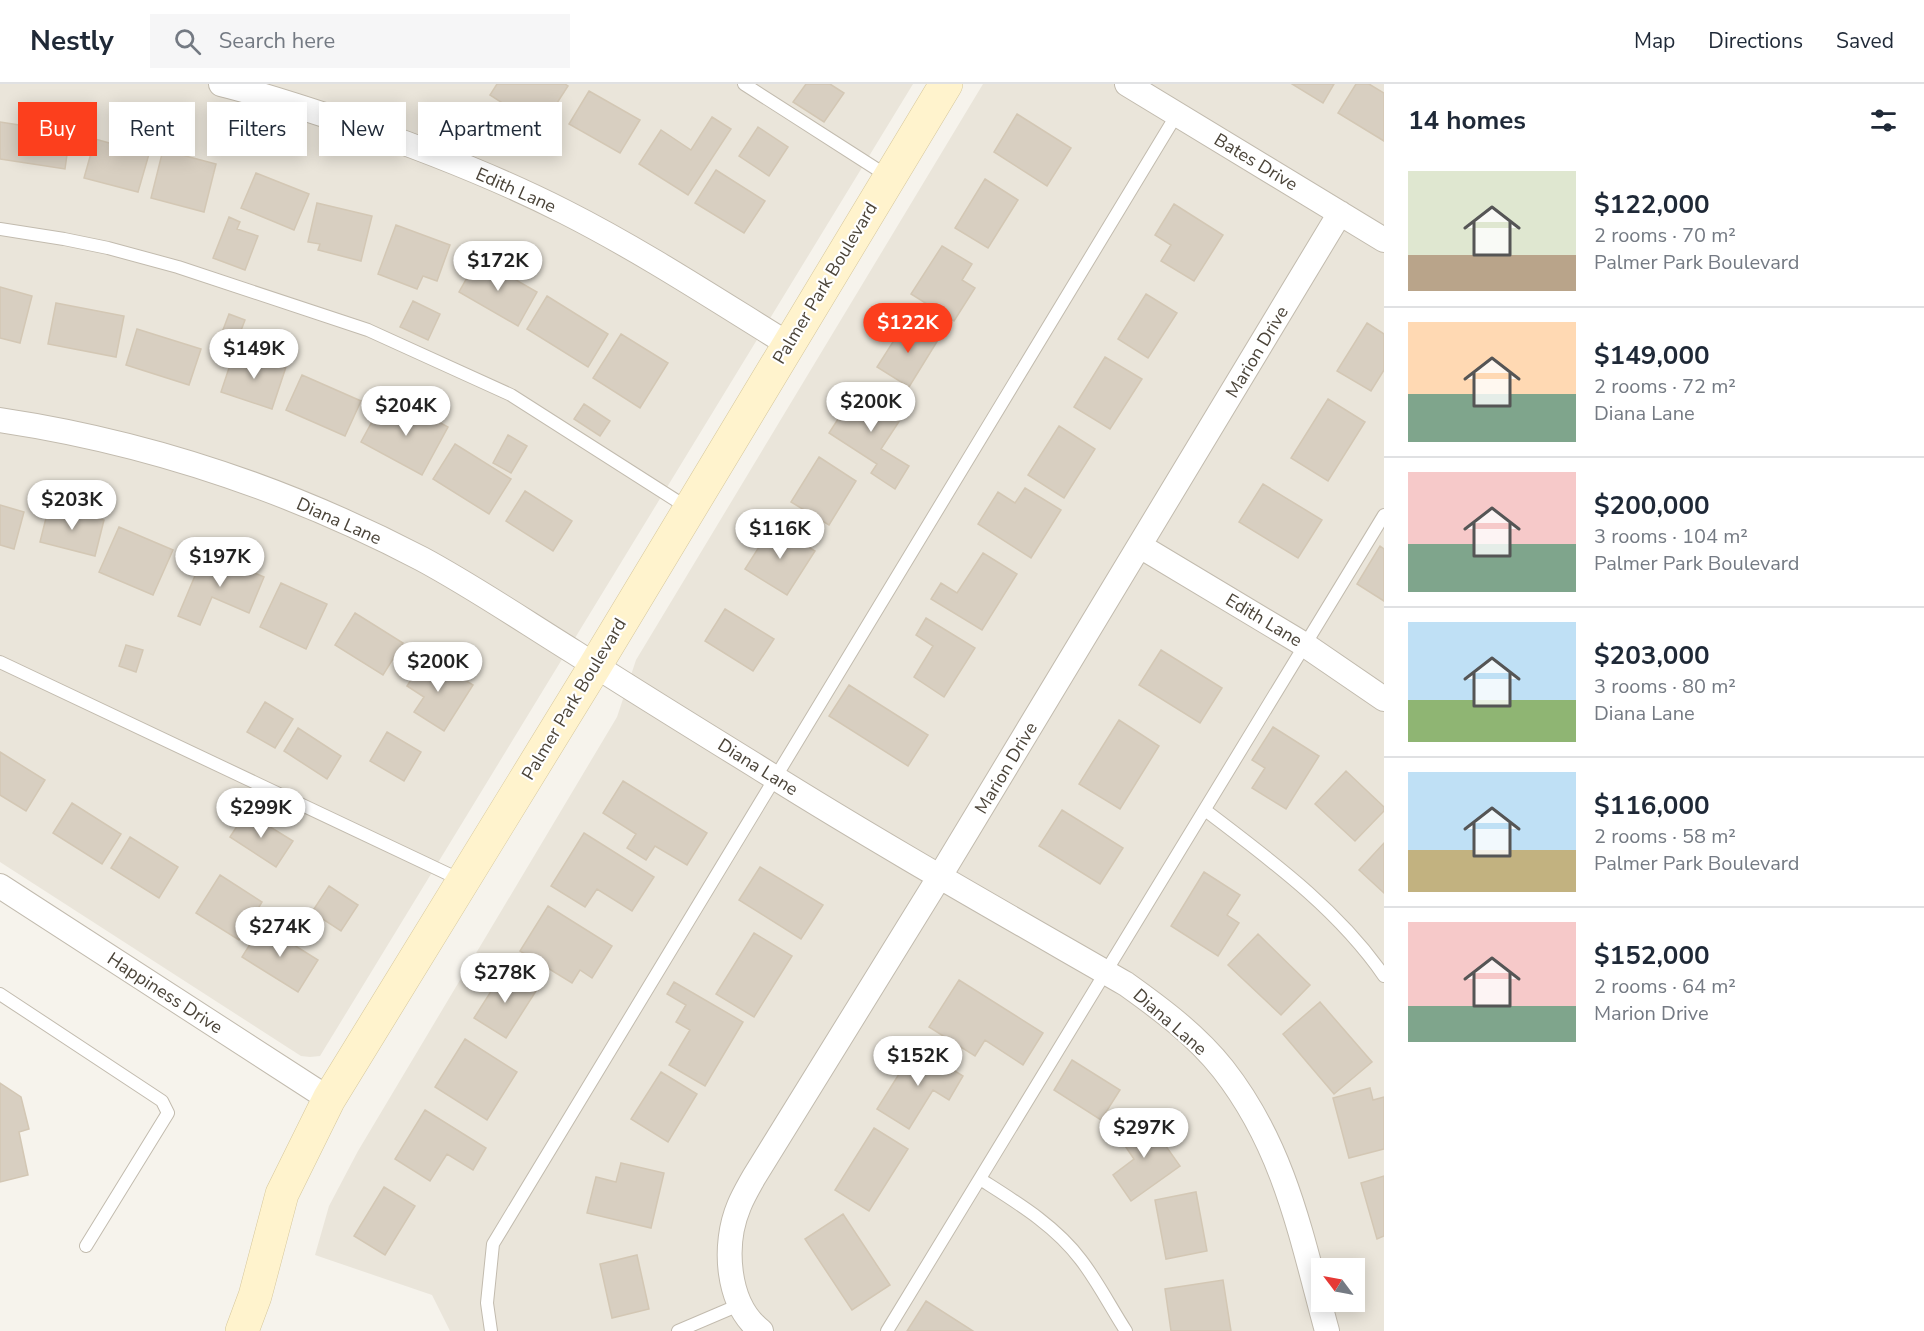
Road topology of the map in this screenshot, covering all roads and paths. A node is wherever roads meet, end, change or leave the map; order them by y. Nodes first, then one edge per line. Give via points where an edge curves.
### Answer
1 (221, 84) edge
2 (744, 84) edge
3 (946, 84) edge
4 (1127, 84) edge
5 (1177, 114) junction
6 (889, 177) junction
7 (1340, 213) junction
8 (0, 229) edge
9 (1384, 240) edge
10 (788, 344) junction
11 (0, 420) edge
12 (689, 508) junction
13 (1384, 515) edge
14 (1140, 546) junction
15 (1305, 645) junction
16 (0, 663) edge
17 (595, 666) junction
18 (1384, 699) edge
19 (775, 778) junction
20 (1205, 810) junction
21 (940, 876) junction
22 (463, 881) junction
23 (0, 886) edge
24 (1107, 973) junction
25 (1384, 976) edge
26 (0, 994) edge
27 (329, 1099) junction
28 (980, 1179) junction
29 (86, 1246) dead end
30 (739, 1305) junction
31 (242, 1331) edge
32 (491, 1331) edge
33 (678, 1331) edge
34 (761, 1331) edge
35 (887, 1331) edge
36 (1126, 1331) edge
37 (1327, 1331) edge

1 - 10 street, Edith Lane via 377,133 512,186 626,246
2 - 6 lane
3 - 6 main road, Palmer Park Boulevard
4 - 5 street, Bates Drive
5 - 7 street, Bates Drive
5 - 19 lane
6 - 10 main road, Palmer Park Boulevard
7 - 9 street, Bates Drive
7 - 14 street, Marion Drive
8 - 12 lane via 86,243 178,267 368,330 511,395
10 - 12 main road, Palmer Park Boulevard
11 - 17 street, Diana Lane via 58,429 176,458 306,505 424,561
12 - 17 main road, Palmer Park Boulevard
13 - 15 lane
14 - 15 street, Edith Lane
14 - 21 street, Marion Drive
15 - 18 street, Edith Lane
15 - 20 lane
16 - 22 lane
17 - 19 street, Diana Lane
17 - 22 main road, Palmer Park Boulevard
19 - 21 street, Diana Lane
19 - 32 lane via 493,1244 487,1303
20 - 24 lane
20 - 25 lane via 1308,890
21 - 24 street, Diana Lane
21 - 30 street, Marion Drive via 738,1207 730,1240 731,1270
22 - 27 main road, Palmer Park Boulevard
23 - 27 street, Happiness Drive
24 - 28 lane
24 - 37 street, Diana Lane via 1163,1010 1221,1067 1242,1096 1280,1166
26 - 29 lane via 162,1101 168,1113
27 - 31 main road, Palmer Park Boulevard via 282,1194
28 - 35 lane
28 - 36 lane via 1029,1210 1060,1237 1081,1259
30 - 33 lane
30 - 34 street, Marion Drive

